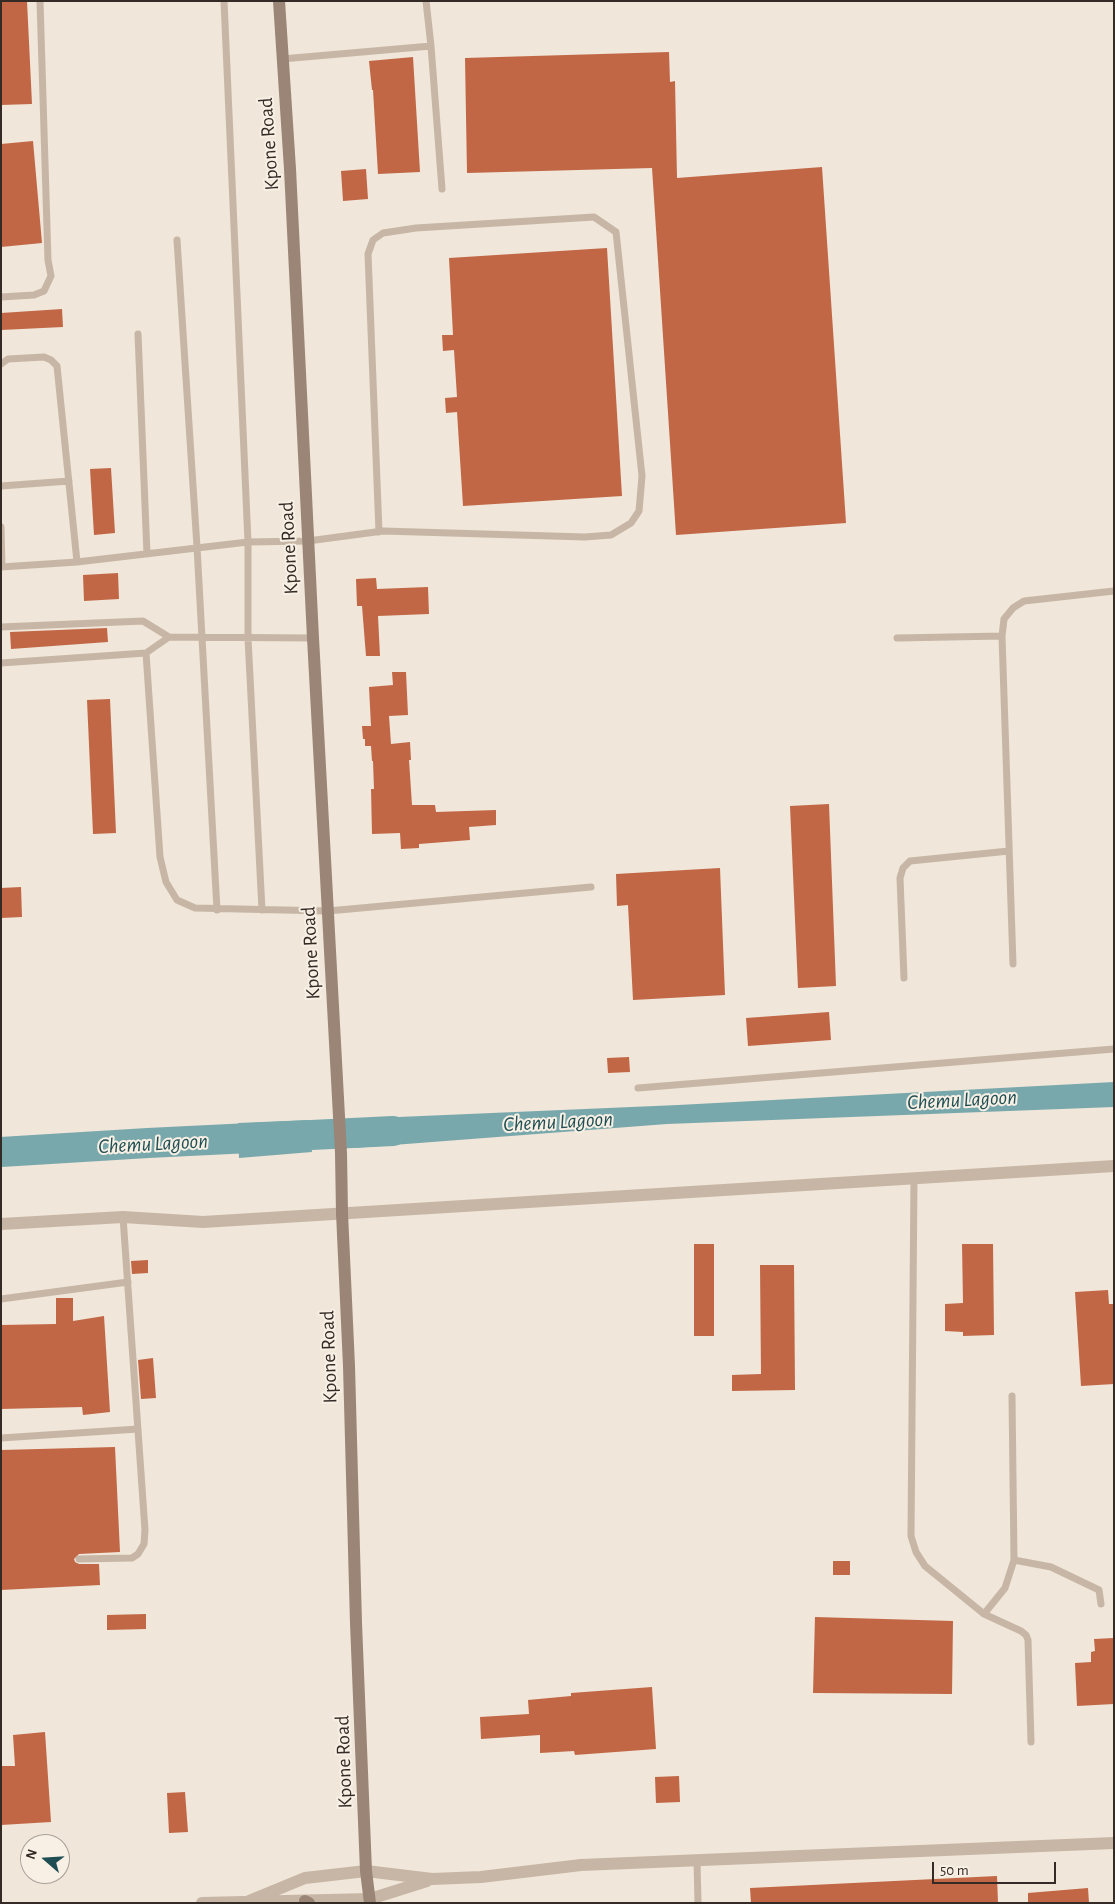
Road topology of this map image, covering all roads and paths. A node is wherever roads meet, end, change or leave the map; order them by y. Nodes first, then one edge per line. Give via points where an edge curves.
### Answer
1 (40, 1) edge
2 (224, 1) edge
3 (279, 1) edge
4 (426, 1) edge
5 (431, 46) junction
6 (282, 59) junction
7 (442, 189) dead end
8 (177, 240) dead end
9 (1, 297) edge
10 (138, 334) dead end
11 (1, 364) edge
12 (69, 481) junction
13 (1, 486) edge
14 (1, 527) edge
15 (379, 532) junction
16 (248, 542) junction
17 (308, 542) junction
18 (197, 547) junction
19 (147, 554) junction
20 (77, 562) junction
21 (2, 567) edge
22 (1114, 591) edge
23 (1, 627) edge
24 (1002, 636) junction
25 (169, 637) junction
26 (201, 637) junction
27 (248, 638) junction
28 (313, 638) junction
29 (897, 638) dead end
30 (146, 653) junction
31 (1, 663) edge
32 (1009, 851) junction
33 (591, 888) dead end
34 (217, 910) junction
35 (262, 910) junction
36 (328, 911) junction
37 (1013, 964) dead end
38 (904, 978) dead end
39 (1114, 1049) edge
40 (638, 1088) dead end
41 (1114, 1166) edge
42 (914, 1178) junction
43 (342, 1212) junction
44 (123, 1218) junction
45 (1, 1224) edge
46 (128, 1282) junction
47 (1, 1299) edge
48 (1012, 1396) dead end
49 (138, 1429) junction
50 (1, 1438) edge
51 (79, 1559) dead end
52 (1014, 1560) junction
53 (1101, 1604) dead end
54 (984, 1614) junction
55 (1031, 1742) dead end
56 (1114, 1843) edge
57 (697, 1861) junction
58 (366, 1871) junction
59 (432, 1880) junction
60 (249, 1901) junction
61 (370, 1901) edge
62 (307, 1902) edge
63 (202, 1903) edge
64 (698, 1903) edge

1 - 9 lane via 51,276 44,291 34,295
2 - 16 lane
3 - 6 main road, Kpone Road
4 - 5 lane
5 - 6 lane
5 - 7 lane
6 - 17 main road, Kpone Road
8 - 18 lane
10 - 19 lane
11 - 12 lane via 8,359 44,357 57,366
12 - 13 lane
12 - 20 lane
14 - 21 lane
15 - 15 lane via 368,254 373,240 383,233 416,228 594,217 616,232 642,476 639,511 631,523 611,534 585,537
15 - 17 lane
16 - 17 lane
16 - 18 lane
16 - 27 lane
17 - 28 main road, Kpone Road
18 - 19 lane
18 - 26 lane
19 - 20 lane
20 - 21 lane
22 - 24 lane via 1024,601 1012,608 1004,619
23 - 25 lane via 143,621
24 - 29 lane
24 - 32 lane
25 - 26 lane
25 - 30 lane
26 - 27 lane
26 - 34 lane
27 - 28 lane
27 - 35 lane
28 - 36 main road, Kpone Road
30 - 31 lane
30 - 34 lane via 160,857 166,882 177,900 195,908
32 - 37 lane
32 - 38 lane via 910,861 904,868 900,878
33 - 36 lane
34 - 35 lane
35 - 36 lane
36 - 43 main road, Kpone Road
39 - 40 lane
41 - 42 street
42 - 43 street
42 - 54 lane via 911,1536 925,1566
43 - 44 street via 203,1222
43 - 58 main road, Kpone Road
44 - 45 street
44 - 46 lane
46 - 47 lane
46 - 49 lane
48 - 52 lane
49 - 50 lane
49 - 51 lane via 146,1530 144,1544 132,1558
52 - 53 lane via 1051,1568 1099,1590
52 - 54 lane via 1005,1588
54 - 55 lane via 1021,1631 1028,1640
56 - 57 street
57 - 59 street via 581,1865
57 - 64 lane
58 - 59 street
58 - 60 street via 306,1878
58 - 61 main road, Kpone Road
59 - 61 street
60 - 62 street
60 - 63 street
61 - 62 street

